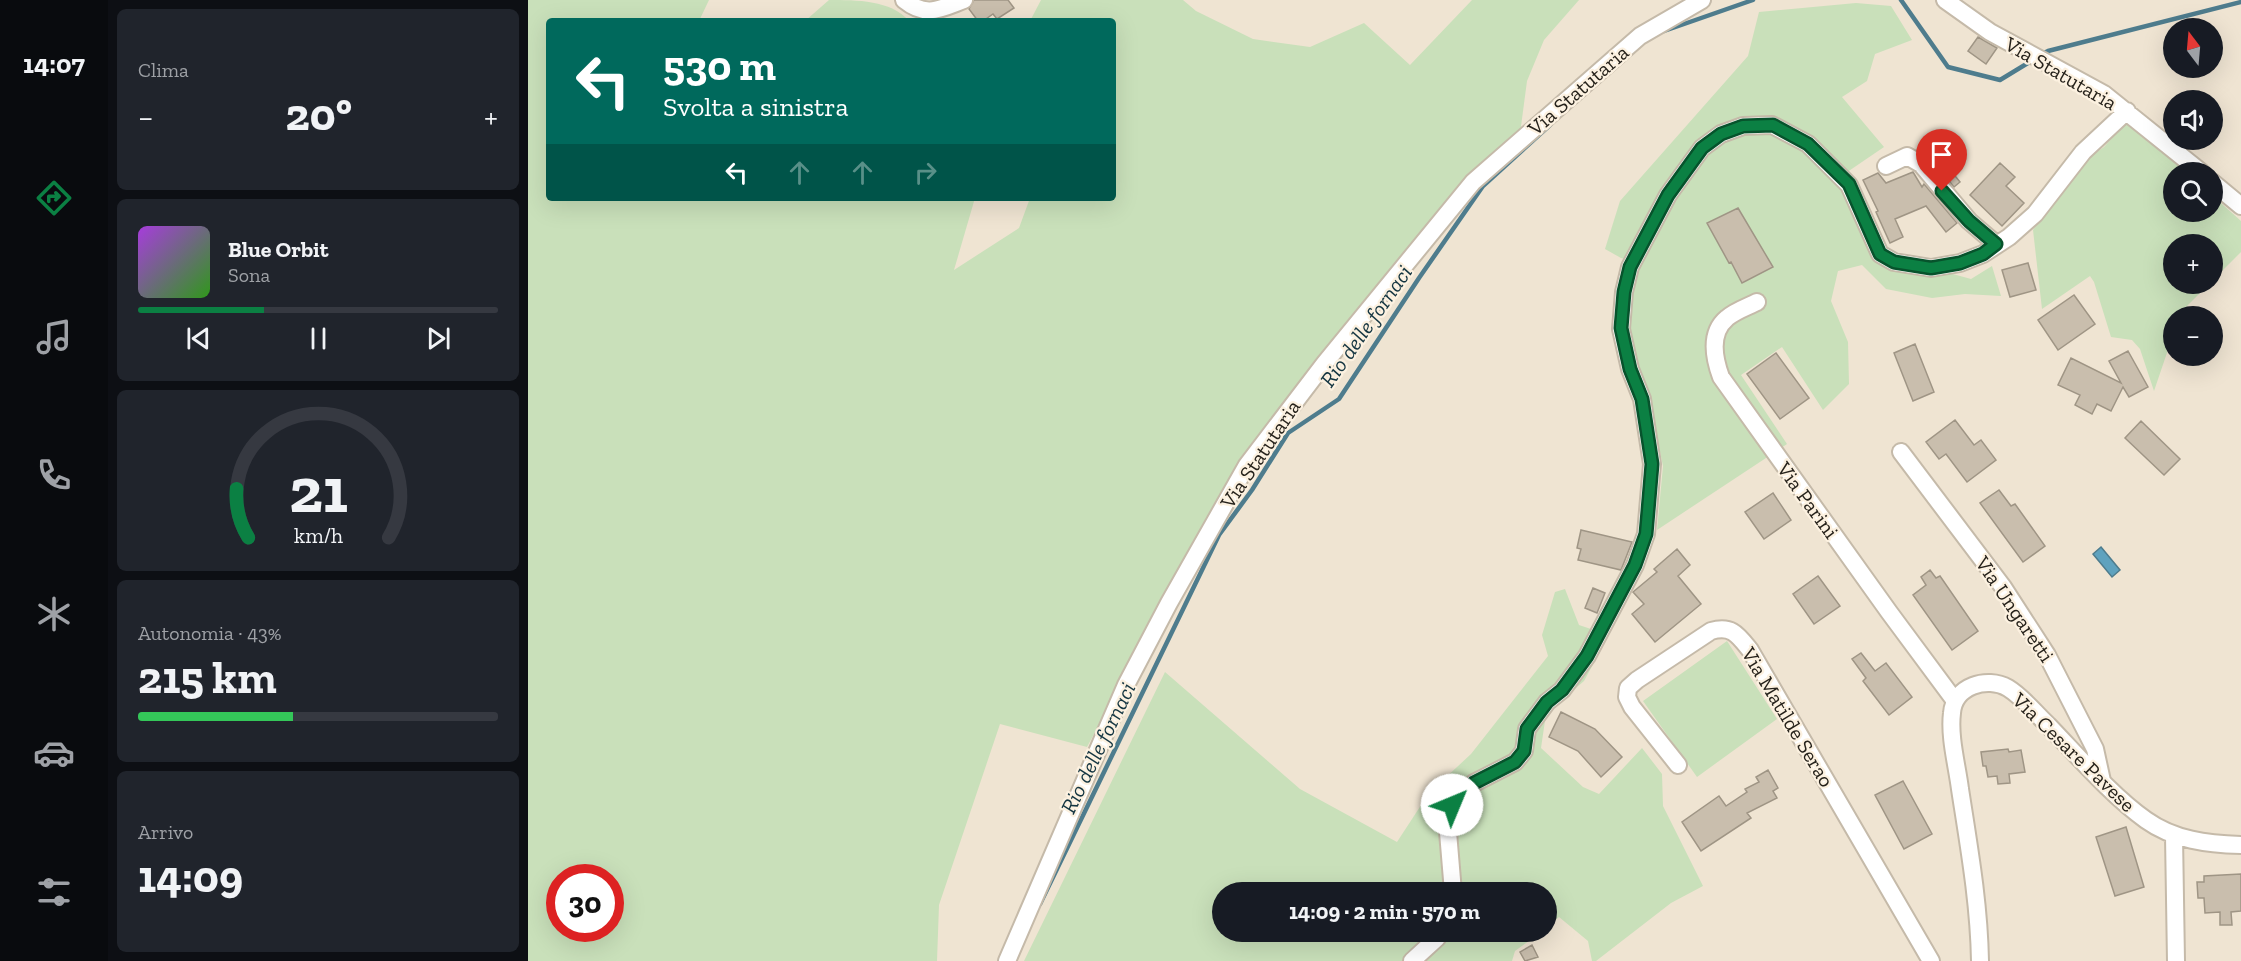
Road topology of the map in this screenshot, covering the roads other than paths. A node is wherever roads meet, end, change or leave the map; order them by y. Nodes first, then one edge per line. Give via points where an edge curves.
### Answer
1 (904, 0) edge
2 (964, 0) edge
3 (1702, 0) edge
4 (1946, 0) edge
5 (2127, 111) junction
6 (2189, 162) edge
7 (1886, 166) dead end
8 (2223, 191) edge
9 (2241, 206) edge
10 (1996, 244) junction
11 (1757, 302) dead end
12 (1901, 452) dead end
13 (1955, 700) junction
14 (1678, 765) dead end
15 (2102, 780) junction
16 (2174, 836) junction
17 (2241, 845) edge
18 (1452, 882) edge
19 (1433, 942) edge
20 (1007, 961) edge
21 (1412, 961) edge
22 (1932, 961) edge
23 (1980, 961) edge
24 (2176, 961) edge

1 - 2 street via 915,9 929,12
3 - 20 street, Via Statutaria via 1640,36 1473,182 1247,465 1126,686
4 - 5 street, Via Statutaria via 1990,32 2104,94
5 - 6 street, Via Statutaria
5 - 10 street via 2083,152 2035,214
7 - 10 street via 1907,156 1921,164 1969,221
8 - 9 street
10 - 18 street via 1960,263 1931,268 1894,262 1880,254 1849,184 1808,144 1773,125 1743,126 1721,134 1702,148 1668,195 1630,267 1624,292 1621,328 1642,399 1652,464 1646,534 1635,565 1587,656 1527,729 1524,751 1515,762 1474,783 1452,805 1447,820
11 - 13 street, Via Parini via 1726,318 1719,329 1714,353 1721,376
12 - 15 street, Via Ungaretti via 2003,587 2047,655 2096,749
13 - 15 street, Via Cesare Pavese via 1981,683 1995,682 2006,687
13 - 23 street via 1954,747 1979,919
14 - 22 street, Via Matilde Serao via 1632,707 1628,688 1712,631 1731,630 1750,650
15 - 16 street, Via Cesare Pavese via 2146,820
16 - 17 street, Via Cesare Pavese
16 - 24 street
19 - 21 street

